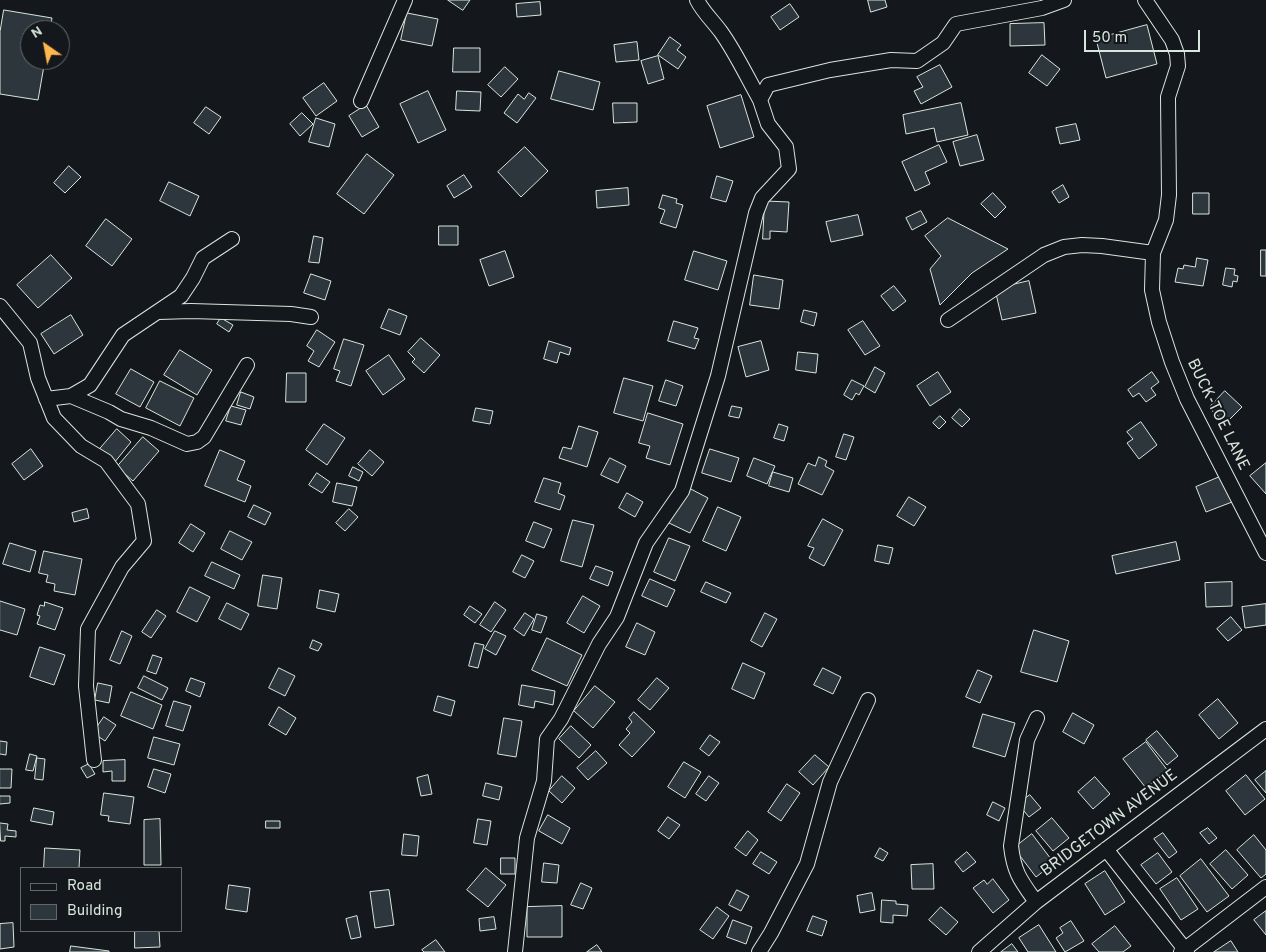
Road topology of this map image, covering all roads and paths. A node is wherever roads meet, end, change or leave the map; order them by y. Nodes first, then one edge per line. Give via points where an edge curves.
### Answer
1 (405, 0) edge
2 (697, 0) edge
3 (1064, 0) edge
4 (1145, 0) edge
5 (760, 100) junction
6 (361, 101) dead end
7 (232, 239) dead end
8 (1153, 253) junction
9 (0, 306) edge
10 (159, 312) junction
11 (311, 317) dead end
12 (948, 320) dead end
13 (247, 365) dead end
14 (72, 396) junction
15 (46, 399) junction
16 (1266, 553) edge
17 (868, 700) dead end
18 (1037, 718) dead end
19 (1266, 729) edge
20 (94, 760) dead end
21 (1106, 849) junction
22 (1266, 887) edge
23 (1036, 902) junction
24 (1184, 951) edge
25 (515, 952) edge
26 (759, 952) edge
27 (979, 952) edge

1 - 6 street
2 - 5 street via 735,53
3 - 5 street via 1042,8 956,24 943,43 916,61 891,60 768,85
4 - 8 street, BUCK-TOE LANE via 1172,40 1178,66 1168,97 1169,195 1166,220
5 - 25 street via 768,124 786,147 789,169 762,198 756,213 718,376 682,490 646,543 617,617 547,739 544,781 527,838
7 - 10 street via 203,258 181,296
8 - 12 street via 1102,246 1064,248 1044,255
8 - 16 street, BUCK-TOE LANE via 1152,290 1172,362 1187,399
9 - 15 street via 30,343
10 - 11 street
10 - 14 street via 123,335 90,385
13 - 14 street via 204,437 187,444
14 - 15 street
15 - 20 street via 54,418 81,446 106,461 138,504 144,541 122,567 88,629 86,686
17 - 26 street via 830,782 807,864
18 - 23 street via 1027,740 1011,846 1018,877
19 - 21 street, BRIDGETOWN AVENUE
21 - 23 street, BRIDGETOWN AVENUE
21 - 24 street
22 - 24 street
23 - 27 street, BRIDGETOWN AVENUE

